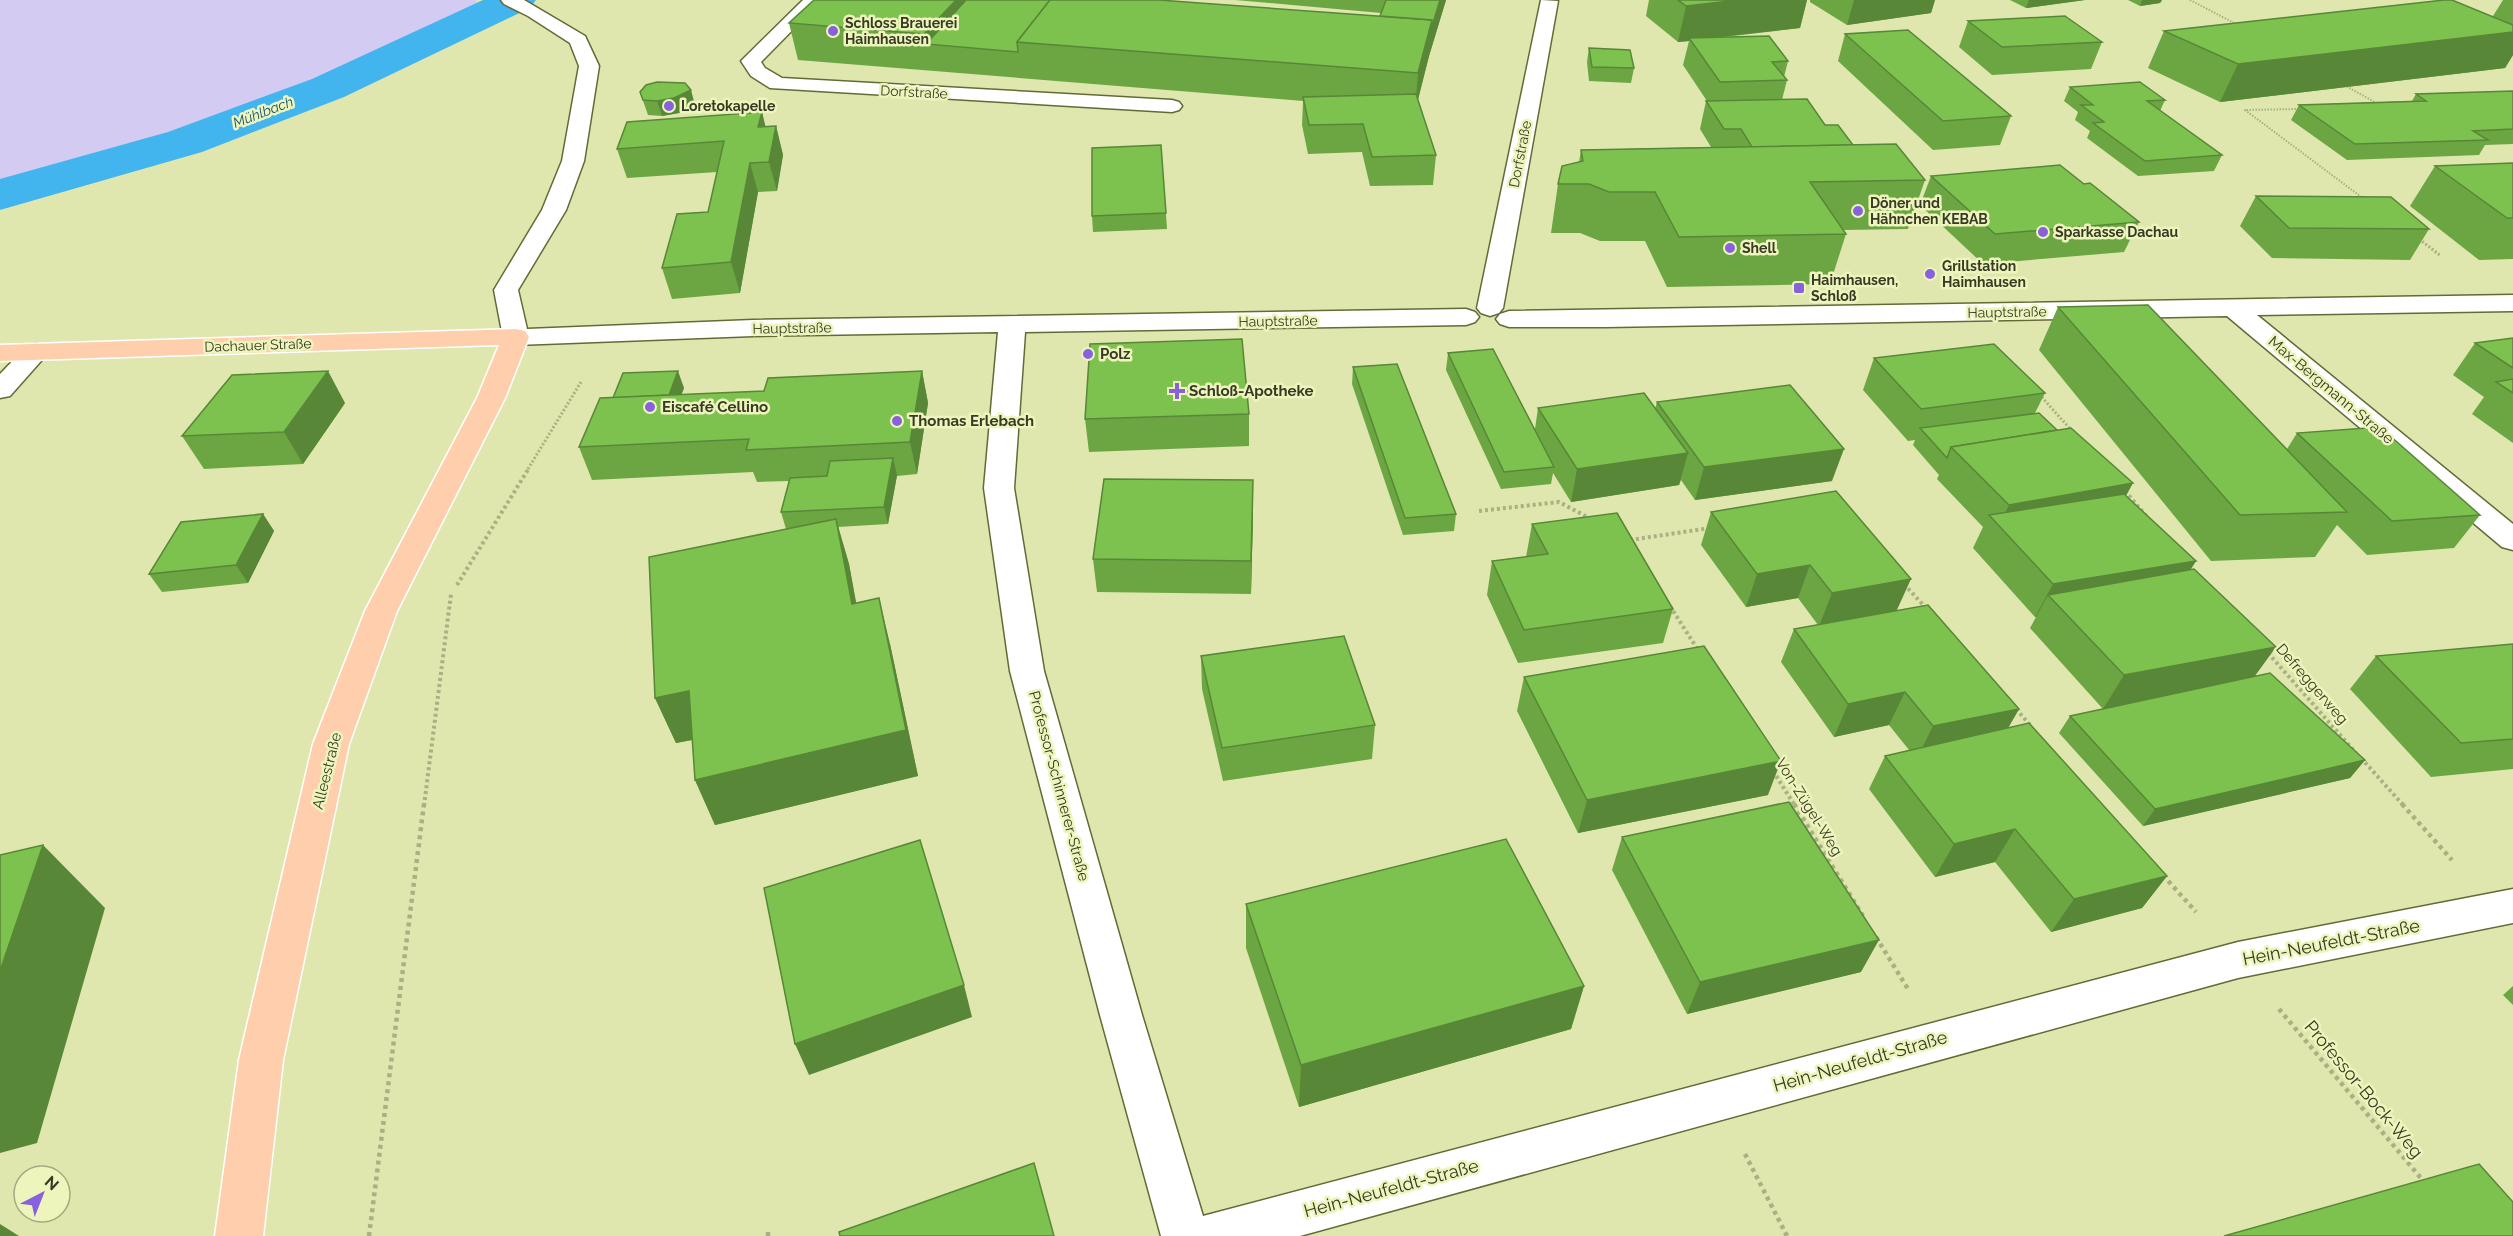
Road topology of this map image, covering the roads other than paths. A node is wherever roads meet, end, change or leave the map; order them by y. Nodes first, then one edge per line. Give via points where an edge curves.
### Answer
1 (510, 0) edge
2 (813, 0) edge
3 (1554, 0) edge
4 (1172, 106) dead end
5 (2509, 303) edge
6 (2233, 308) junction
7 (1500, 313) junction
8 (1012, 326) junction
9 (516, 337) junction
10 (36, 352) junction
11 (0, 353) edge
12 (0, 390) edge
13 (2513, 540) edge
14 (2504, 908) edge
15 (239, 1236) edge
16 (1185, 1236) edge
17 (1212, 1236) edge

1 - 9 street via 578,40 589,66 573,161 554,210 506,290
2 - 4 street, Dorfstraße via 751,61 758,72 777,84
3 - 7 street, Dorfstraße
5 - 6 street, Hauptstraße
6 - 7 street, Hauptstraße via 1606,320
6 - 13 street, Max-Bergmann-Straße
7 - 8 street, Hauptstraße via 1477,308 1466,317
8 - 9 street, Hauptstraße
8 - 16 street, Professor-Schinnerer-Straße via 999,488 1027,671
9 - 10 main road, Dachauer Straße
9 - 15 main road, Alleestraße via 491,398 381,611 331,744 261,1060
10 - 11 main road, Dachauer Straße
10 - 12 street
14 - 17 street, Hein-Neufeldt-Straße via 2238,960

